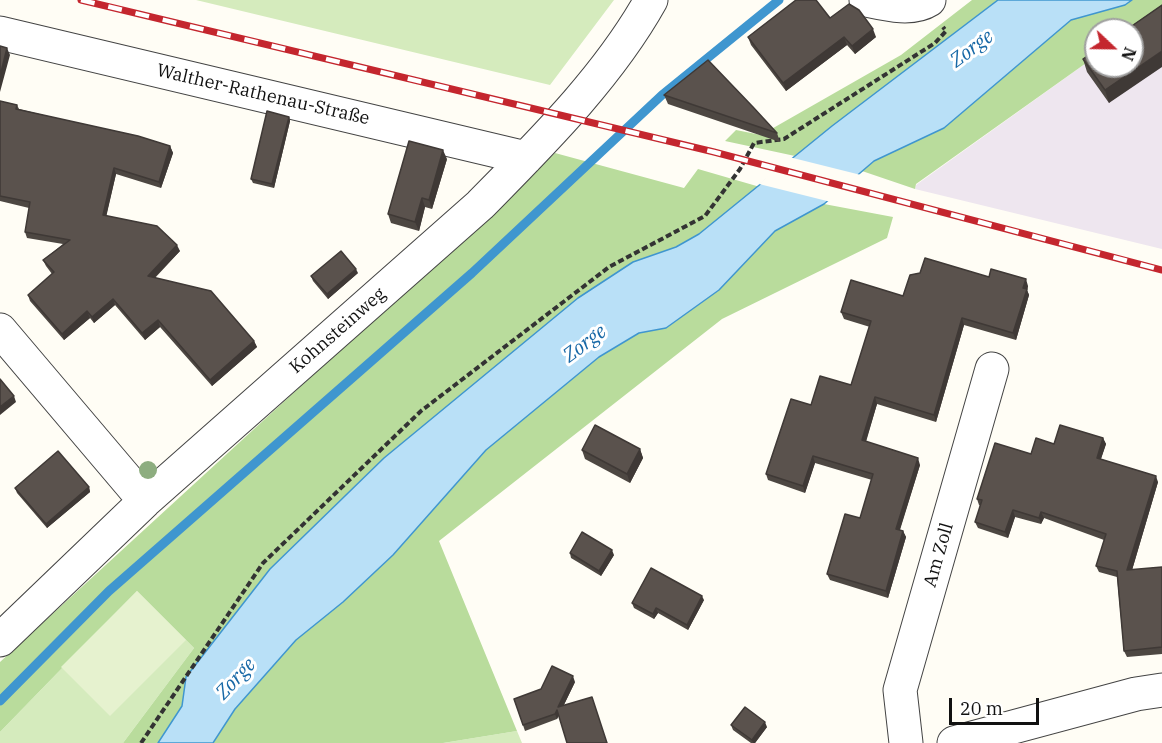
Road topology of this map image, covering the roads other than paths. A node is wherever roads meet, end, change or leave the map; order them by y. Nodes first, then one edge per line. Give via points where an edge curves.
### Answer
1 (651, 0) edge
2 (866, 0) edge
3 (926, 2) edge
4 (0, 33) edge
5 (526, 158) junction
6 (0, 330) edge
7 (992, 369) dead end
8 (145, 501) junction
9 (0, 640) edge
10 (1162, 690) edge
11 (906, 743) edge
12 (954, 743) edge

1 - 5 street, Kohnsteinweg via 628,37
2 - 3 street via 895,5
4 - 5 street, Walther-Rathenau-Straße
5 - 8 street, Kohnsteinweg via 480,206
6 - 8 street
7 - 11 street, Am Zoll via 900,690
8 - 9 street, Kohnsteinweg
10 - 12 street

